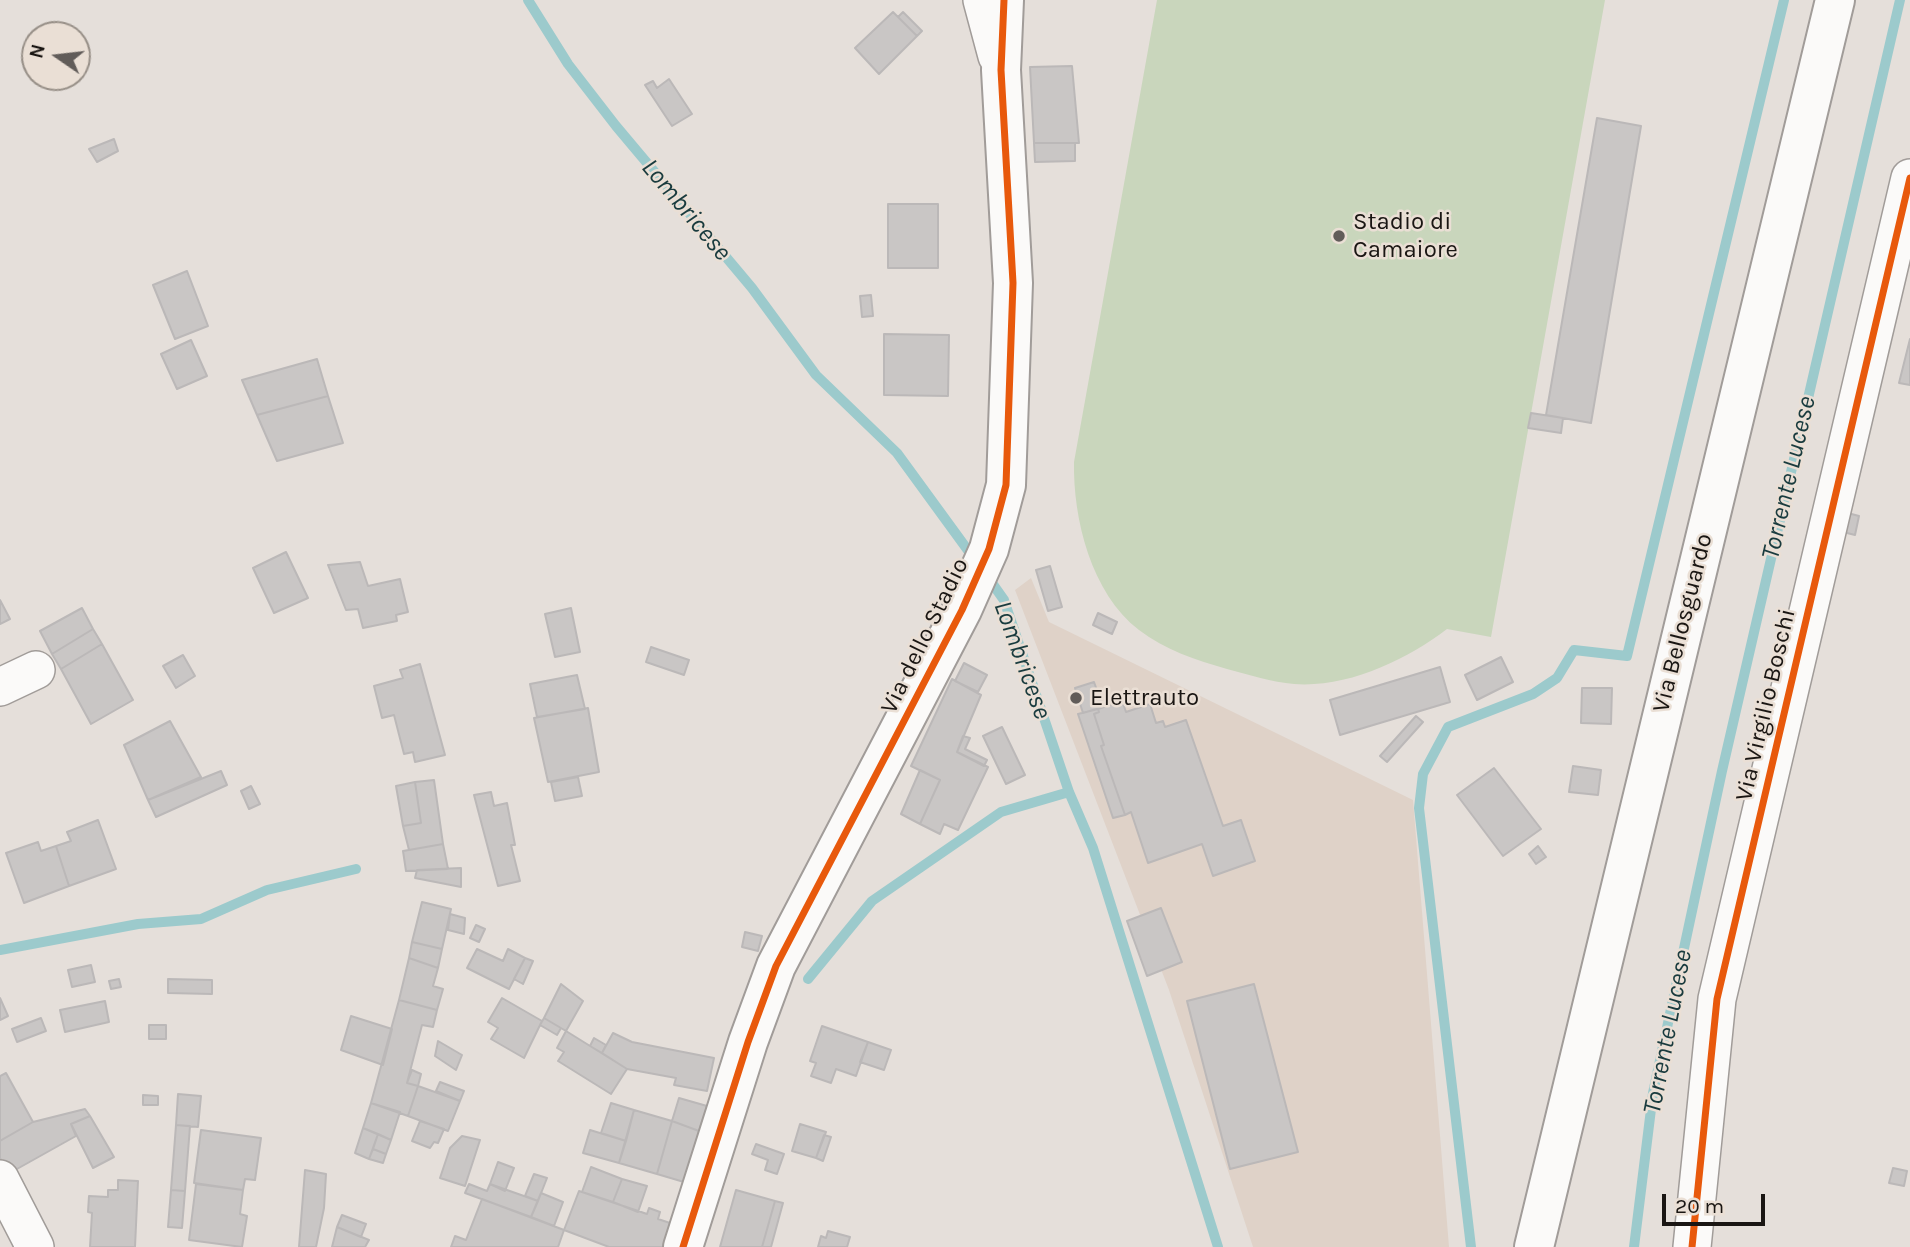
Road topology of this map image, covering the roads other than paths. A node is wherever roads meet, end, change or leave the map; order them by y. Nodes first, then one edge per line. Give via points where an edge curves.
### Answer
1 (982, 0) edge
2 (1004, 0) edge
3 (1835, 0) edge
4 (1001, 70) junction
5 (1910, 178) edge
6 (36, 670) dead end
7 (0, 687) edge
8 (0, 1179) edge
9 (35, 1247) edge
10 (683, 1247) edge
11 (1534, 1247) edge
12 (1692, 1247) edge

1 - 4 street
2 - 4 street, Via dello Stadio
3 - 11 street, Via Bellosguardo
4 - 10 street, Via dello Stadio via 1013,284 1010,421 1006,485 989,549 962,610 776,967
5 - 12 street, Via Virgilio Boschi via 1717,999
6 - 7 street
8 - 9 street

